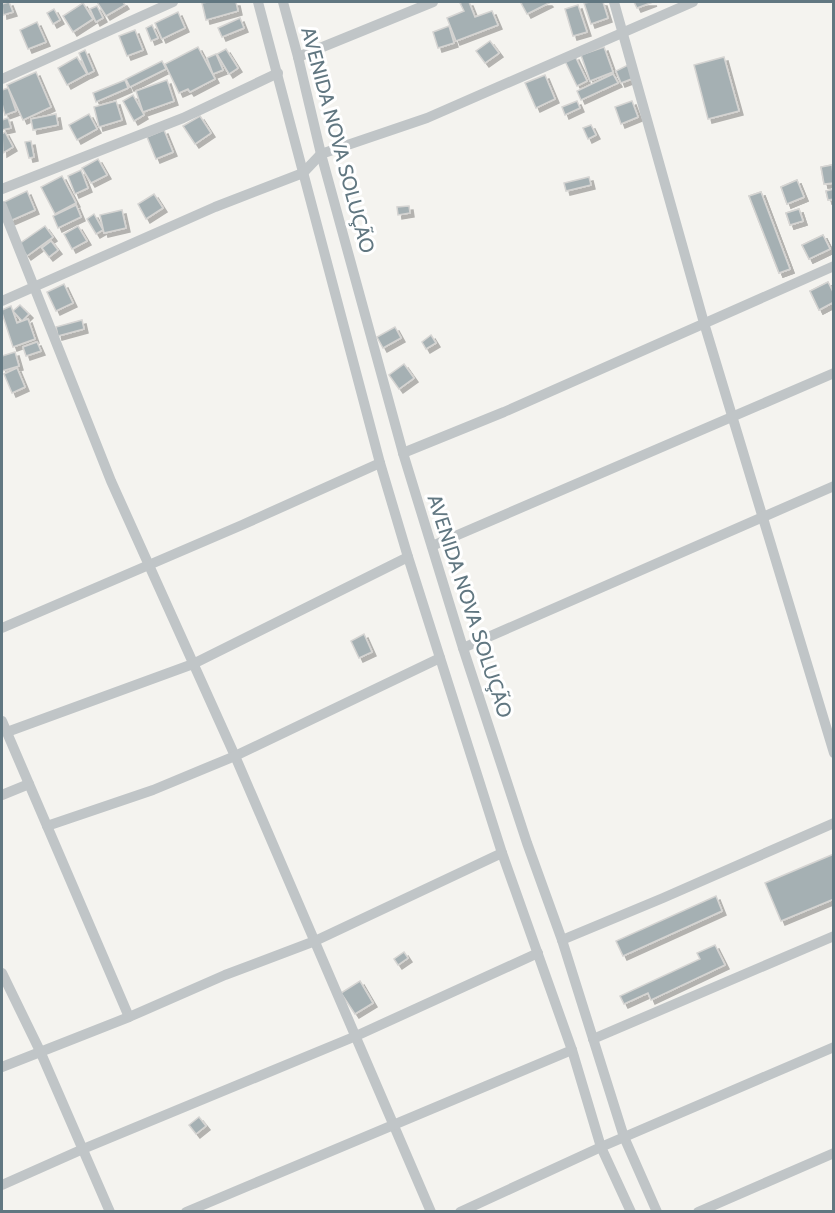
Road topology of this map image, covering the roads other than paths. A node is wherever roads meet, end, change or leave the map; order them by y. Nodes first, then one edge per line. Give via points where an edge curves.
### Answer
1 (173, 2) edge
2 (258, 2) edge
3 (283, 2) edge
4 (434, 2) edge
5 (614, 2) edge
6 (693, 2) edge
7 (623, 32) junction
8 (298, 57) junction
9 (278, 73) junction
10 (2, 79) edge
11 (321, 154) junction
12 (303, 173) junction
13 (2, 189) edge
14 (2, 206) edge
15 (834, 266) edge
16 (33, 287) junction
17 (2, 301) edge
18 (704, 323) junction
19 (834, 374) edge
20 (732, 417) junction
21 (403, 453) junction
22 (380, 463) junction
23 (834, 486) edge
24 (762, 517) junction
25 (432, 546) junction
26 (408, 557) junction
27 (148, 566) junction
28 (2, 628) edge
29 (463, 648) junction
30 (440, 658) junction
31 (193, 664) junction
32 (2, 721) edge
33 (6, 732) junction
34 (834, 753) edge
35 (235, 756) junction
36 (29, 784) junction
37 (2, 795) edge
38 (834, 823) edge
39 (47, 826) junction
40 (502, 853) junction
41 (834, 936) edge
42 (562, 940) junction
43 (315, 941) junction
44 (538, 953) junction
45 (2, 973) edge
46 (129, 1017) junction
47 (356, 1036) junction
48 (593, 1039) junction
49 (834, 1047) edge
50 (572, 1050) junction
51 (40, 1051) junction
52 (2, 1067) edge
53 (394, 1125) junction
54 (624, 1137) junction
55 (601, 1146) junction
56 (84, 1149) junction
57 (834, 1153) edge
58 (2, 1185) edge
59 (110, 1212) edge
60 (186, 1212) edge
61 (431, 1212) edge
62 (460, 1212) edge
63 (631, 1212) edge
64 (657, 1212) edge
65 (698, 1212) edge

1 - 10 street
2 - 9 street, AVENIDA NOVA SOLUÇÃO
3 - 8 street, AVENIDA NOVA SOLUÇÃO
4 - 8 street
5 - 7 street
6 - 7 street
7 - 11 street via 427,118
7 - 18 street
8 - 11 street, AVENIDA NOVA SOLUÇÃO
9 - 12 street, AVENIDA NOVA SOLUÇÃO
9 - 13 street via 183,118
11 - 12 street
11 - 21 street, AVENIDA NOVA SOLUÇÃO
12 - 16 street via 214,207
12 - 22 street, AVENIDA NOVA SOLUÇÃO
14 - 16 street
15 - 18 street
16 - 17 street
16 - 27 street
18 - 20 street
18 - 21 street
19 - 20 street
20 - 24 street
20 - 25 street
21 - 25 street, AVENIDA NOVA SOLUÇÃO
22 - 26 street, AVENIDA NOVA SOLUÇÃO
22 - 27 street
23 - 24 street
24 - 29 street
24 - 34 street
25 - 29 street, AVENIDA NOVA SOLUÇÃO
26 - 30 street, AVENIDA NOVA SOLUÇÃO
26 - 31 street
27 - 28 street
27 - 31 street
29 - 42 street, AVENIDA NOVA SOLUÇÃO
30 - 35 street
30 - 40 street, AVENIDA NOVA SOLUÇÃO
31 - 33 street
31 - 35 street
32 - 33 street
33 - 36 street
35 - 39 street via 153,790
35 - 43 street
36 - 37 street
36 - 39 street
38 - 42 street
39 - 46 street
40 - 43 street
40 - 44 street, AVENIDA NOVA SOLUÇÃO
41 - 48 street
42 - 48 street, AVENIDA NOVA SOLUÇÃO
43 - 46 street
43 - 47 street
44 - 47 street
44 - 50 street, AVENIDA NOVA SOLUÇÃO
45 - 51 street
46 - 51 street
47 - 53 street
47 - 56 street
48 - 54 street, AVENIDA NOVA SOLUÇÃO
49 - 54 street
50 - 53 street
50 - 55 street, AVENIDA NOVA SOLUÇÃO
51 - 52 street
51 - 56 street
53 - 60 street
53 - 61 street
54 - 55 street
54 - 64 street, AVENIDA NOVA SOLUÇÃO
55 - 62 street
55 - 63 street, AVENIDA NOVA SOLUÇÃO
56 - 58 street
56 - 59 street
57 - 65 street

